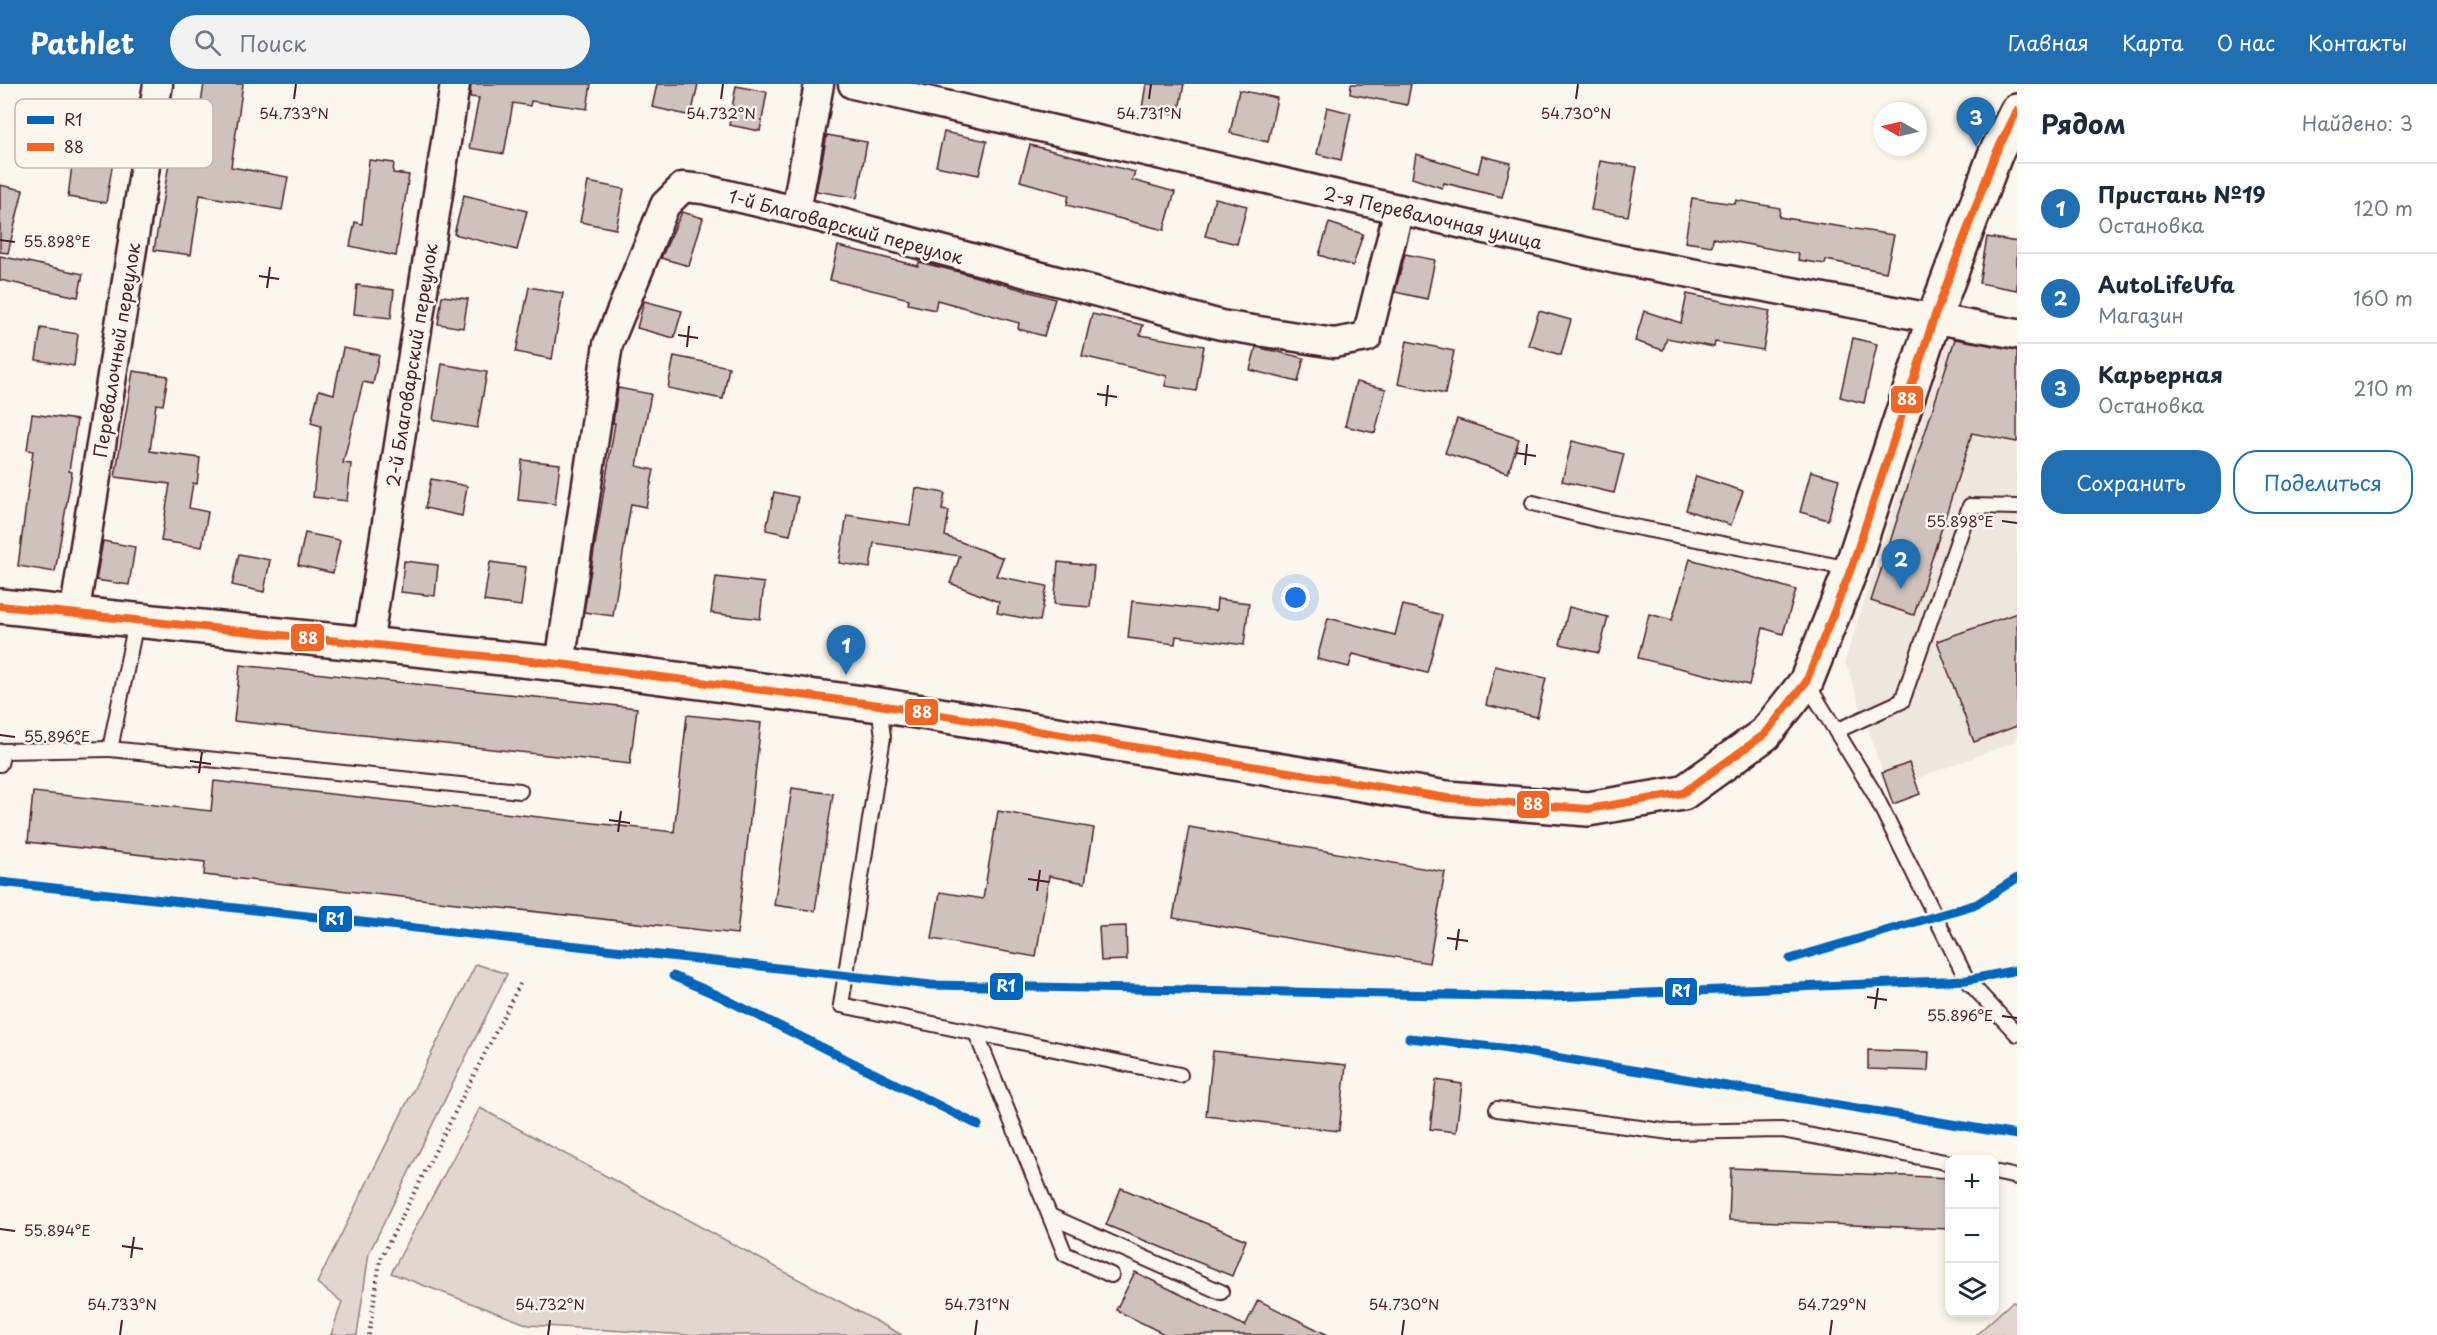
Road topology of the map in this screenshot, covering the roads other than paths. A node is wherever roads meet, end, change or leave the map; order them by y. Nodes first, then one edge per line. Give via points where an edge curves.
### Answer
1 (158, 84) edge
2 (454, 84) edge
3 (819, 84) edge
4 (853, 84) edge
5 (156, 99) edge
6 (2017, 111) edge
7 (145, 168) edge
8 (1400, 209) junction
9 (796, 211) junction
10 (1934, 318) junction
11 (2017, 334) edge
12 (1533, 503) dead end
13 (2017, 507) edge
14 (1851, 569) junction
15 (0, 606) edge
16 (74, 616) junction
17 (136, 622) junction
18 (368, 645) junction
19 (560, 664) junction
20 (1806, 682) junction
21 (879, 705) junction
22 (1836, 731) junction
23 (111, 748) junction
24 (0, 764) edge
25 (520, 790) dead end
26 (976, 1033) junction
27 (2017, 1034) edge
28 (1180, 1076) dead end
29 (1497, 1109) dead end
30 (1945, 1162) edge
31 (1999, 1173) edge
32 (2017, 1177) edge
33 (1050, 1216) junction
34 (1111, 1275) dead end
35 (1221, 1292) dead end

1 - 5 street, Перевалочный переулок
2 - 18 street, 2-й Благоварский переулок
3 - 9 street
4 - 8 street, 2-я Перевалочная улица
6 - 10 street via 1995,155
7 - 16 street, Перевалочный переулок
8 - 9 street, 1-й Благоварский переулок via 1366,337 1335,343 1221,325
8 - 10 street, 2-я Перевалочная улица via 1616,259
9 - 19 street, 1-й Благоварский переулок via 683,187 665,205 608,344
10 - 11 street, 2-я Перевалочная улица
10 - 14 street
12 - 14 lane via 1599,520
13 - 22 lane via 1970,506 1902,701
14 - 20 street
15 - 16 street
16 - 17 street
17 - 18 street
17 - 23 lane
18 - 19 street
19 - 21 street
20 - 21 street via 1765,734 1683,793 1588,809 1447,798
20 - 22 lane
21 - 26 lane via 883,737 841,1005
22 - 27 lane via 1874,793 1967,980
23 - 24 lane via 3,752
23 - 25 lane
26 - 28 lane
26 - 33 lane
29 - 30 lane via 1670,1132 1782,1130
31 - 32 lane
33 - 34 lane via 1065,1254
33 - 35 lane

